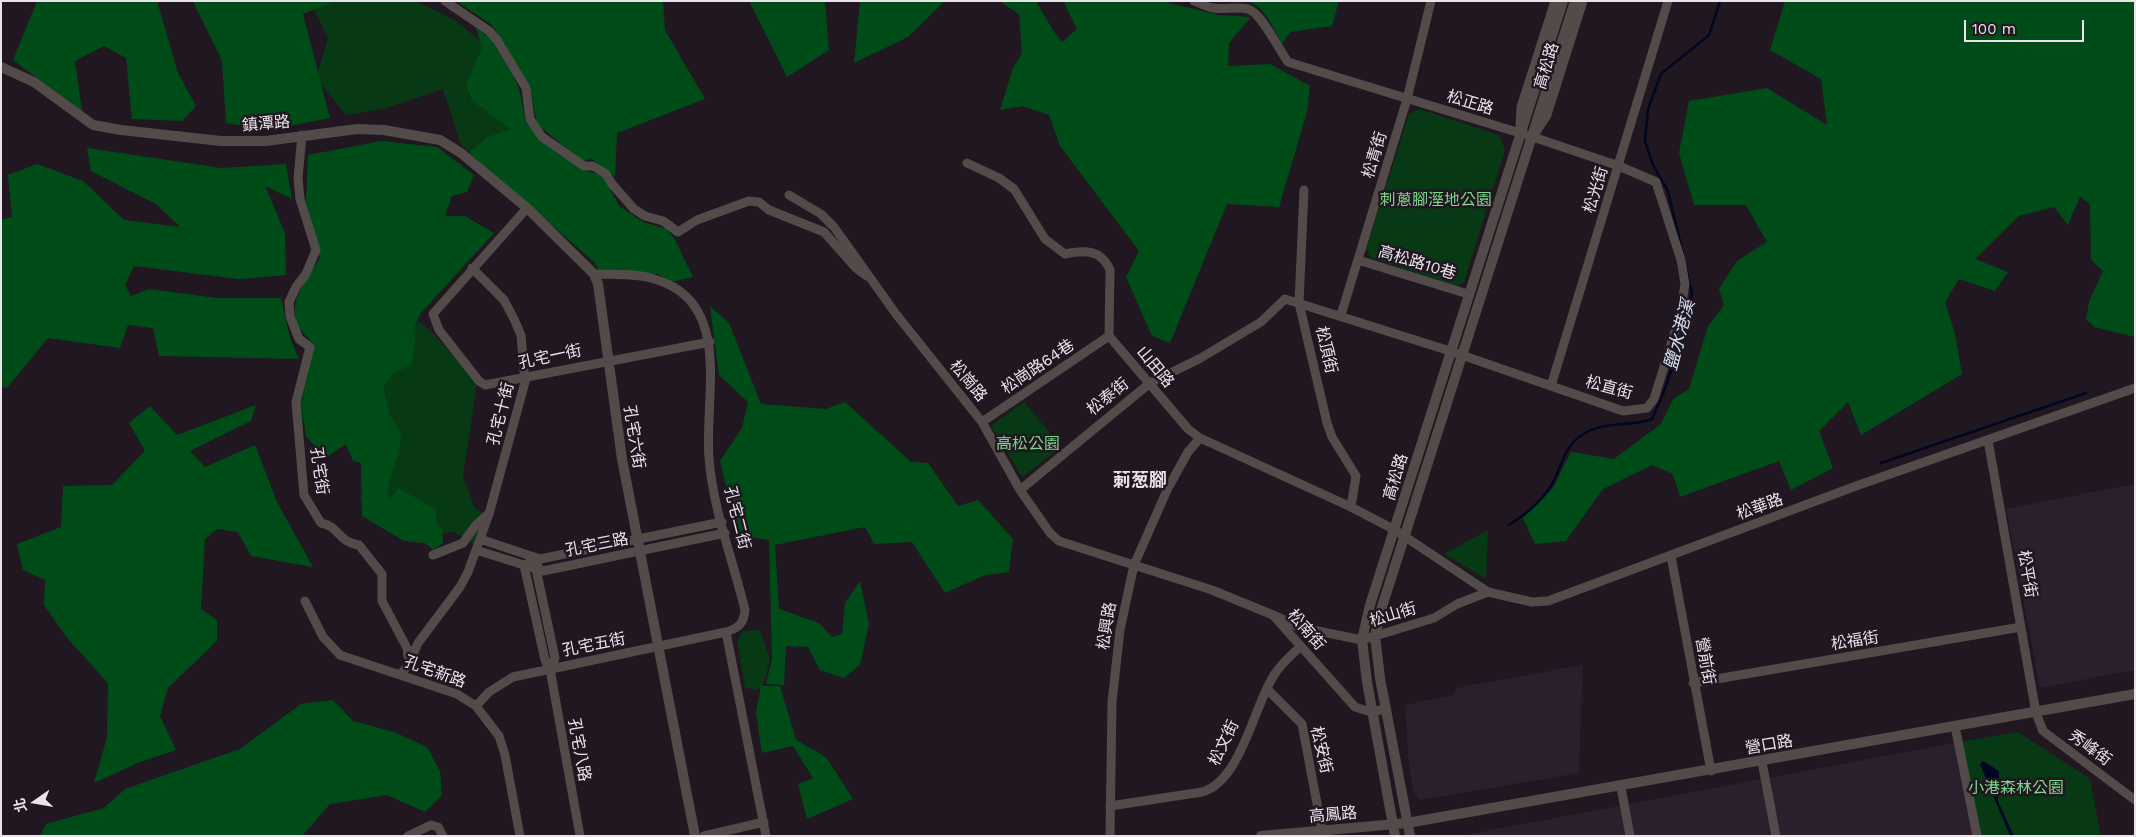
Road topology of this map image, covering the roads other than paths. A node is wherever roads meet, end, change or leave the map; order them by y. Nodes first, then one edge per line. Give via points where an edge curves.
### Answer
1 (445, 1) edge
2 (1194, 1) edge
3 (1430, 1) edge
4 (1555, 1) edge
5 (1563, 1) edge
6 (1575, 1) edge
7 (1583, 1) edge
8 (1668, 1) edge
9 (1, 67) edge
10 (1407, 99) junction
11 (1520, 134) junction
12 (302, 135) junction
13 (1533, 138) junction
14 (967, 163) dead end
15 (1619, 166) junction
16 (1304, 190) dead end
17 (789, 196) dead end
18 (527, 208) junction
19 (1358, 260) junction
20 (472, 268) junction
21 (594, 274) junction
22 (871, 278) junction
23 (1468, 294) junction
24 (1300, 303) junction
25 (1341, 315) junction
26 (1109, 336) junction
27 (710, 342) junction
28 (1450, 351) junction
29 (1462, 356) junction
30 (608, 361) junction
31 (525, 378) junction
32 (1150, 383) junction
33 (1551, 386) junction
34 (2133, 391) edge
35 (982, 422) junction
36 (1200, 438) junction
37 (1988, 440) junction
38 (1020, 490) junction
39 (1351, 507) junction
40 (489, 514) junction
41 (722, 522) junction
42 (1395, 530) junction
43 (725, 533) junction
44 (1405, 536) junction
45 (480, 539) junction
46 (638, 540) junction
47 (476, 550) junction
48 (640, 552) junction
49 (433, 555) dead end
50 (1671, 556) junction
51 (540, 559) junction
52 (524, 565) junction
53 (1134, 565) junction
54 (536, 569) junction
55 (1488, 592) junction
56 (305, 601) dead end
57 (1273, 615) junction
58 (2022, 627) junction
59 (726, 632) junction
60 (1375, 636) junction
61 (1362, 640) junction
62 (1300, 646) junction
63 (659, 647) junction
64 (409, 664) junction
65 (550, 668) junction
66 (400, 676) junction
67 (1693, 683) junction
68 (1267, 688) junction
69 (2135, 694) edge
70 (476, 706) junction
71 (1385, 709) junction
72 (1371, 712) junction
73 (2036, 713) junction
74 (1955, 726) junction
75 (1762, 762) junction
76 (1711, 771) junction
77 (1621, 787) junction
78 (2135, 800) edge
79 (1110, 806) junction
80 (764, 822) junction
81 (1407, 823) junction
82 (1393, 825) junction
83 (1322, 830) junction
84 (408, 836) edge
85 (443, 836) edge
86 (520, 836) edge
87 (580, 836) edge
88 (696, 836) edge
89 (704, 836) edge
90 (766, 836) edge
91 (1110, 836) edge
92 (1261, 836) edge
93 (1395, 836) edge
94 (1410, 836) edge
95 (1630, 836) edge
96 (1776, 836) edge
97 (1977, 836) edge

1 - 22 street via 498,40 526,88 530,118 542,137 584,166 593,166 606,174 634,209 663,221 678,232 697,220 749,201 759,202 769,210 824,232 856,268
2 - 10 street, 松正路 via 1214,8 1251,9 1266,25 1288,62
3 - 10 street, 松青街
4 - 11 street, 高松路 via 1521,106
5 - 11 street, 高松路
6 - 13 street, 高松路
7 - 13 street, 高松路 via 1547,115
8 - 15 street, 松光街
9 - 12 street, 鎮潭路 via 34,82 93,125 221,141 266,141
10 - 11 street, 松正路
10 - 19 street, 松青街
11 - 13 street, 松正路
11 - 23 street, 高松路
12 - 18 street, 鎮潭路 via 384,130 440,140 461,153
12 - 64 street, 孔宅街 via 298,178 300,199 316,250 289,302 290,316 299,339 310,347 296,402 304,495 321,523 330,524 348,543 359,545 382,574 382,601 407,648
13 - 15 street, 松正路
13 - 29 street, 高松路
14 - 26 street via 1014,189 1045,239 1065,254 1089,251 1106,262 1110,270
15 - 33 street, 松光街
15 - 33 street, 松直街 via 1651,178 1660,187 1685,284 1680,315 1654,399 1647,408 1623,411
16 - 24 street, 松頂街
17 - 22 street, 松崗路 via 821,214
18 - 20 street
18 - 21 street
19 - 23 street, 高松路10巷
19 - 25 street, 松青街
20 - 31 street, 孔宅十街 via 504,300 514,319 521,335
20 - 31 street, 孔宅一街 via 433,314 439,330 485,385
21 - 27 street, 孔宅二街 via 654,278 673,286 694,304
21 - 30 street, 孔宅六街
22 - 35 street, 松崗路 via 926,354
23 - 28 street, 高松路
24 - 25 street, 松直街
24 - 32 street, 松泰街 via 1285,298 1261,322 1200,359
24 - 39 street, 松頂街 via 1326,423 1356,476
25 - 28 street, 松直街
26 - 32 street, 山田路
26 - 35 street, 松崗路64巷
27 - 30 street, 孔宅一街
27 - 41 street, 孔宅二街 via 709,458
28 - 29 street, 松直街
28 - 42 street, 高松路
29 - 33 street, 松直街
29 - 44 street, 高松路
30 - 31 street, 孔宅一街
30 - 46 street, 孔宅六街
31 - 40 street, 孔宅十街
32 - 36 street, 山田路 via 1178,418
32 - 38 street, 松泰街
34 - 37 street, 松華路
35 - 38 street, 松崗路
36 - 39 street, 山田路
36 - 53 street, 松興路 via 1188,452 1168,488
37 - 50 street, 松華路
37 - 58 street, 松平街
38 - 53 street, 松崗路 via 1059,541
39 - 42 street, 山田路
40 - 45 street, 孔宅十街
40 - 49 street via 463,542
41 - 43 street, 孔宅二街
41 - 46 street, 孔宅三路
42 - 44 street, 山田路
42 - 61 street, 高松路
43 - 48 street, 孔宅三路
43 - 59 street, 孔宅二街 via 745,610 741,624
44 - 55 street, 松華路
44 - 60 street, 高松路
45 - 47 street, 孔宅十街
45 - 51 street, 孔宅三路
46 - 48 street, 孔宅六街
46 - 51 street, 孔宅三路
47 - 52 street, 孔宅三路
47 - 64 street, 孔宅十街 via 460,587 418,643
48 - 54 street, 孔宅三路 via 542,571
48 - 63 street, 孔宅六街
50 - 55 street, 松華路 via 1548,601 1532,602
50 - 67 street, 營前街
51 - 52 street
51 - 54 street
52 - 54 street, 孔宅三路
52 - 65 street, 孔宅八路 via 545,660
53 - 57 street, 松南街 via 1212,590
53 - 79 street, 松興路 via 1120,630 1112,696
54 - 65 street, 孔宅八路 via 555,658
55 - 60 street, 松山街 via 1457,604 1434,618
56 - 66 street, 孔宅新路 via 323,637 340,655
57 - 61 street, 松山街 via 1298,626
57 - 62 street, 松南街
58 - 67 street, 松福街
58 - 73 street, 松平街
59 - 63 street, 孔宅五街
59 - 80 street
60 - 61 street, 松山街
60 - 71 street, 高松路
61 - 72 street, 高松路
62 - 68 street, 松文街 via 1274,674
62 - 72 street, 松南街 via 1355,707
63 - 65 street, 孔宅五街
63 - 88 street, 孔宅六街
64 - 66 street
65 - 70 street, 孔宅五街 via 513,677 489,692
65 - 87 street, 孔宅八路
66 - 70 street, 孔宅新路 via 457,694
67 - 76 street, 營前街
68 - 79 street, 松文街 via 1236,762 1213,789
68 - 83 street, 松安街 via 1302,724
69 - 73 street, 營口路
70 - 86 street, 孔宅新路 via 500,736
71 - 72 street
71 - 81 street, 高松路
72 - 82 street, 高松路
73 - 74 street, 營口路
73 - 78 street, 秀峰街 via 2043,731
74 - 75 street, 營口路
74 - 97 street
75 - 76 street, 營口路
75 - 96 street
76 - 77 street, 營口路
77 - 81 street, 營口路
77 - 95 street
79 - 91 street, 松興路
80 - 89 street
80 - 90 street
81 - 82 street, 高鳳路
81 - 94 street, 高松路
82 - 83 street, 高鳳路
82 - 93 street, 高松路
83 - 92 street, 高鳳路
84 - 85 street via 432,824

